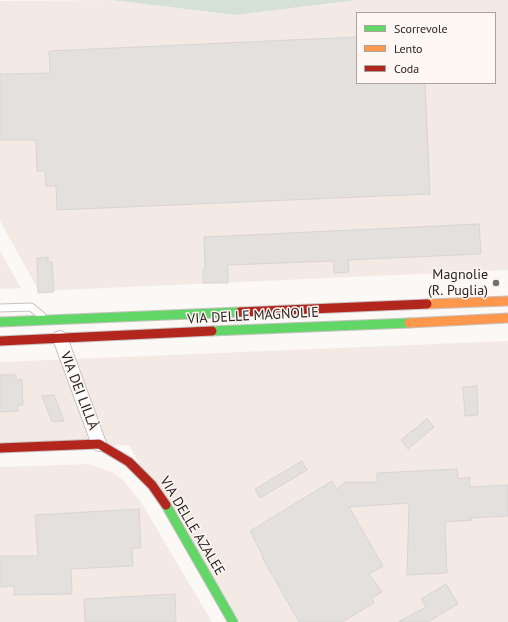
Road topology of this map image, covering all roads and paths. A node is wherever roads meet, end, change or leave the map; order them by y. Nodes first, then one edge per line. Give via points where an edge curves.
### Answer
1 (508, 301) edge
2 (0, 308) edge
3 (508, 318) edge
4 (48, 321) junction
5 (0, 322) edge
6 (54, 339) junction
7 (0, 341) edge
8 (99, 444) junction
9 (0, 448) edge
10 (232, 622) edge

1 - 4 street, VIA DELLE MAGNOLIE
2 - 4 lane via 31,307
3 - 6 street, VIA DELLE MAGNOLIE
4 - 5 street, VIA DELLE MAGNOLIE
4 - 6 street
6 - 7 street, VIA DELLE MAGNOLIE
6 - 8 street, VIA DEI LILLÀ
8 - 9 street
8 - 10 street, VIA DELLE AZALEE via 129,462 152,485

